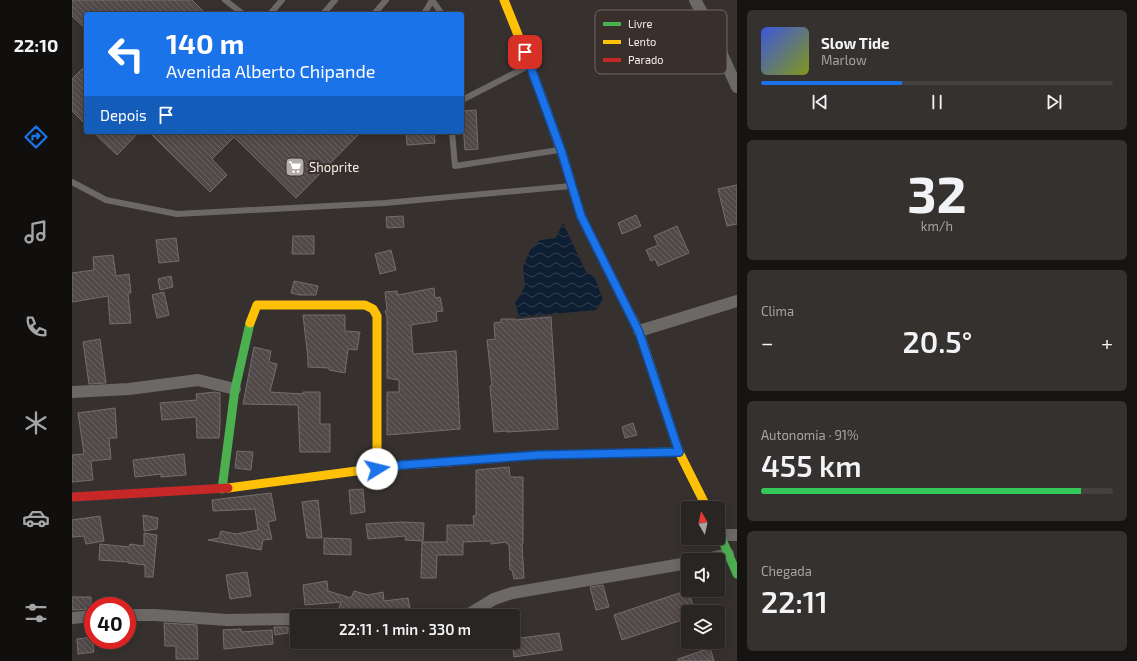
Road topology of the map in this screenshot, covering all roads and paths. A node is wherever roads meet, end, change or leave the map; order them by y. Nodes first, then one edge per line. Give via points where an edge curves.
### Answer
1 (282, 0) edge
2 (335, 0) edge
3 (386, 0) edge
4 (432, 0) edge
5 (504, 0) edge
6 (695, 0) edge
7 (227, 1) edge
8 (700, 10) edge
9 (241, 12) edge
10 (272, 12) edge
11 (325, 12) edge
12 (376, 12) edge
13 (425, 12) edge
14 (441, 12) edge
15 (530, 65) junction
16 (727, 65) edge
17 (737, 87) edge
18 (464, 99) edge
19 (452, 134) edge
20 (561, 150) junction
21 (72, 182) edge
22 (573, 185) junction
23 (737, 301) edge
24 (639, 332) junction
25 (235, 389) junction
26 (72, 392) edge
27 (679, 452) junction
28 (377, 469) junction
29 (222, 489) junction
30 (72, 497) edge
31 (704, 501) edge
32 (725, 534) edge
33 (737, 536) edge
34 (724, 545) edge
35 (728, 554) junction
36 (725, 555) edge
37 (681, 564) edge
38 (737, 574) edge
39 (478, 609) edge
40 (136, 615) edge
41 (84, 617) edge
42 (72, 618) edge
43 (290, 619) edge

1 - 10 lane
2 - 11 lane
3 - 12 lane
4 - 13 lane
4 - 14 lane
5 - 15 street
6 - 8 street
7 - 9 lane
15 - 18 lane
15 - 20 street
16 - 17 street
19 - 20 lane via 455,166
20 - 22 street
21 - 22 lane via 106,200 177,214 385,203
22 - 24 street via 581,216
23 - 24 street
24 - 27 street
25 - 26 street via 198,380 129,389
25 - 28 street via 250,321 257,305 365,305 373,309 377,316
25 - 29 street
27 - 28 street via 539,455
27 - 31 street
28 - 29 street
29 - 30 street
32 - 33 street
34 - 35 street
35 - 36 street
35 - 38 street
37 - 39 street via 512,593 494,599
40 - 43 street via 227,620
41 - 42 street

